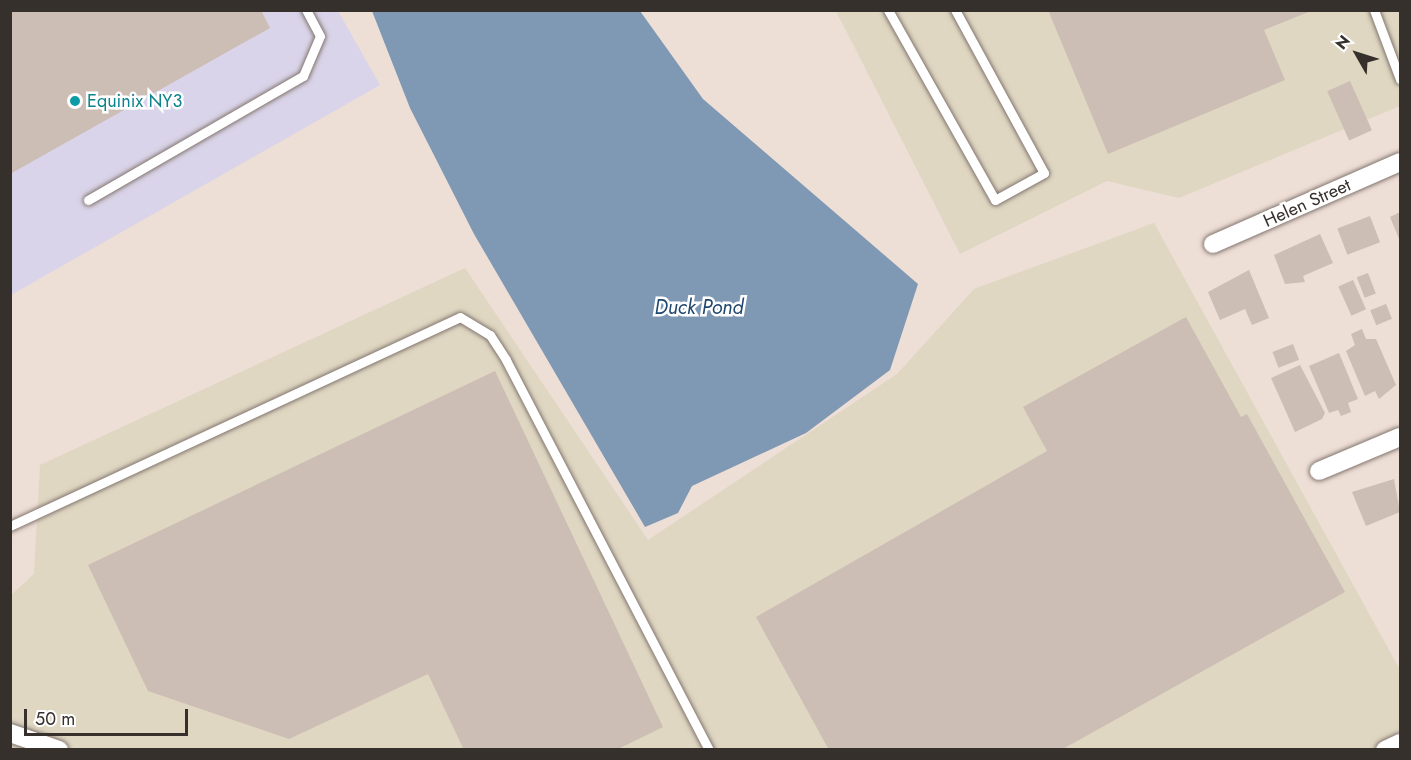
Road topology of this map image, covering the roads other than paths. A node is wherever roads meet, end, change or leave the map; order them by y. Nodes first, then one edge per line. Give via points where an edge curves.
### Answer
1 (306, 10) edge
2 (888, 10) edge
3 (955, 10) edge
4 (1374, 10) edge
5 (1401, 79) edge
6 (1401, 162) edge
7 (88, 200) dead end
8 (1213, 244) dead end
9 (1401, 437) edge
10 (1319, 471) dead end
11 (10, 526) edge
12 (10, 733) edge
13 (1401, 743) edge
14 (58, 750) edge
15 (709, 750) edge
16 (1385, 750) edge

1 - 7 lane via 320,36 303,76
2 - 3 lane via 995,201 1044,173
4 - 5 lane
6 - 8 street, Helen Street
9 - 10 street
11 - 15 lane via 460,317 490,335 506,360
12 - 14 street
13 - 16 street

